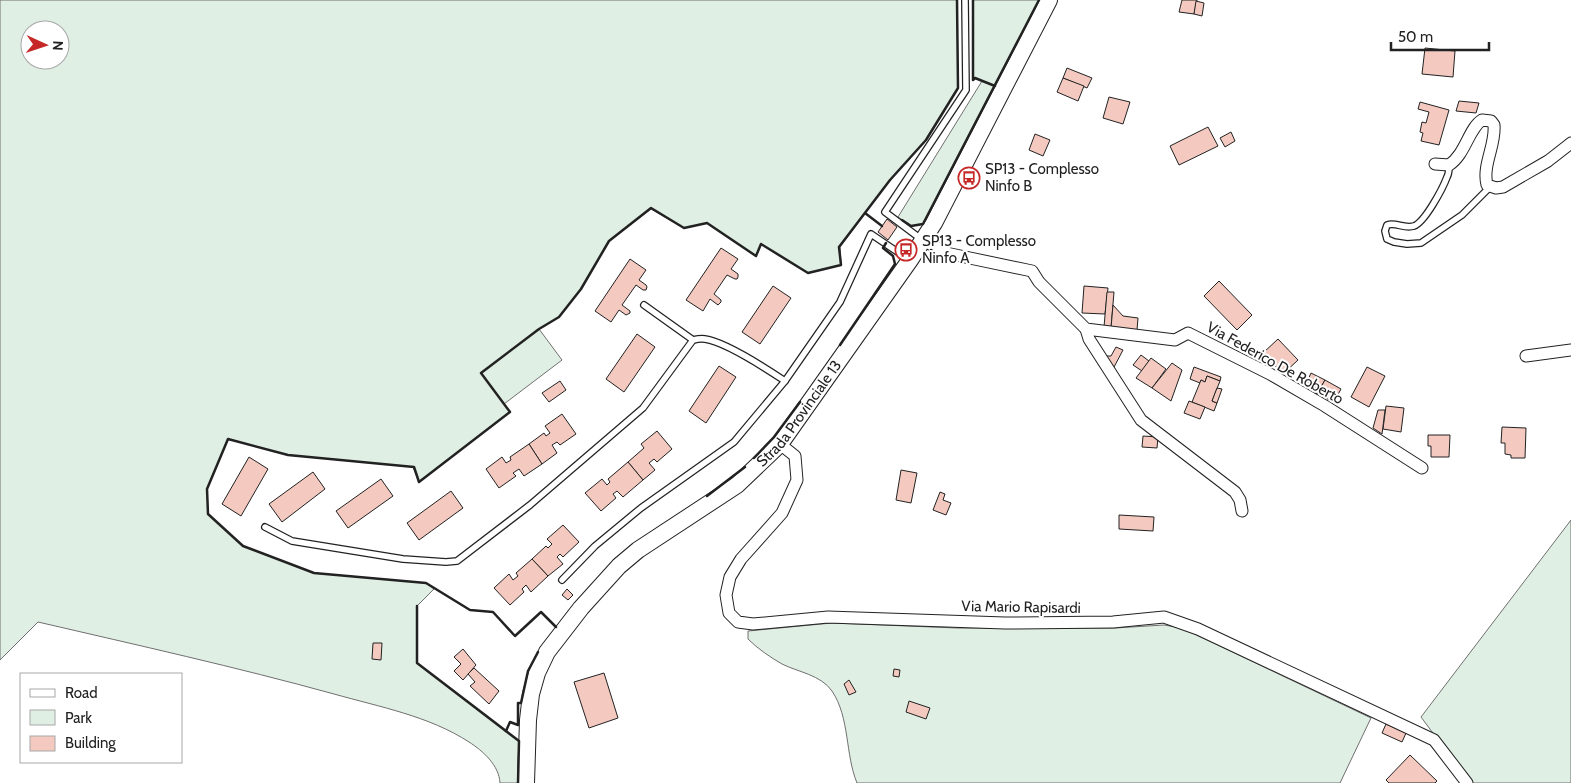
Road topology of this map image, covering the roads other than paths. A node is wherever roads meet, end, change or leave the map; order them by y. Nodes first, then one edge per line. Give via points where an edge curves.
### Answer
1 (965, 0) edge
2 (1049, 0) edge
3 (1571, 143) edge
4 (1435, 164) dead end
5 (1449, 165) junction
6 (1490, 187) junction
7 (922, 240) junction
8 (910, 260) junction
9 (644, 305) dead end
10 (1086, 329) junction
11 (694, 340) junction
12 (1571, 350) edge
13 (1526, 356) dead end
14 (786, 381) junction
15 (780, 444) junction
16 (1422, 468) dead end
17 (1242, 511) dead end
18 (265, 527) dead end
19 (562, 580) dead end
20 (526, 783) edge
21 (1467, 783) edge

1 - 7 lane via 966,90 885,212
2 - 7 main road, Strada Provinciale 13 via 934,223
3 - 6 street via 1548,161 1503,187
4 - 5 street
5 - 6 street via 1460,154 1479,122 1491,121 1494,131 1485,177
5 - 6 lane via 1448,176 1426,216 1414,226 1387,225 1387,239 1407,244 1421,243 1462,214
7 - 8 main road, Strada Provinciale 13
7 - 10 street via 946,253 1032,271
8 - 14 lane via 871,234 840,302
8 - 15 main road, Strada Provinciale 13
9 - 11 lane
10 - 16 street, Via Federico De Roberto via 1175,340 1188,333 1293,388
10 - 17 street via 1089,339 1141,420 1235,492
11 - 14 lane via 715,341
11 - 18 lane via 643,408 530,506 457,560 403,559 292,541
12 - 13 street
14 - 19 lane via 734,442 641,508 595,546
15 - 20 main road, Strada Provinciale 13 via 737,485 619,566 547,652 531,694
15 - 21 street, Via Mario Rapisardi via 795,456 797,480 782,513 741,559 730,577 726,594 729,613 738,622 753,624 828,617 1006,623 1164,618 1198,629 1434,740

